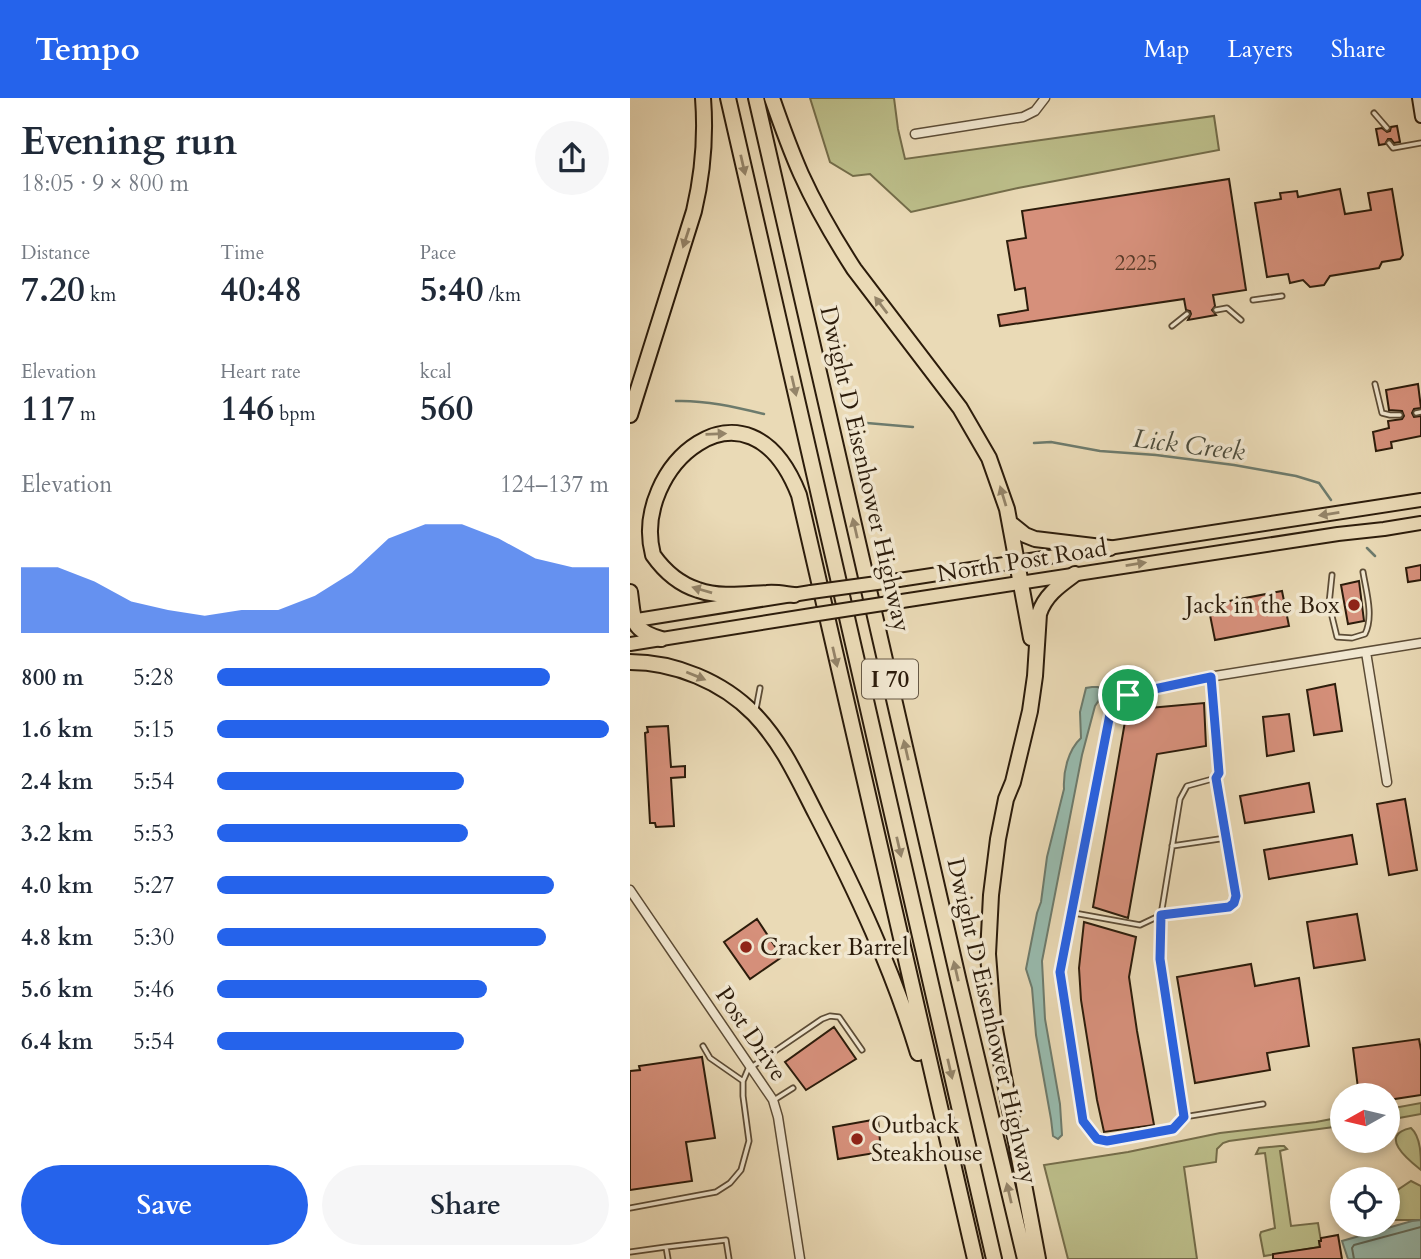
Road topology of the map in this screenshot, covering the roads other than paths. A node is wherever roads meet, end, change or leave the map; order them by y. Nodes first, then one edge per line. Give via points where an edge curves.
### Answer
1 (703, 98) edge
2 (728, 98) edge
3 (756, 98) edge
4 (772, 98) edge
5 (1045, 98) edge
6 (1418, 98) edge
7 (1374, 113) dead end
8 (1421, 117) edge
9 (1387, 128) dead end
10 (915, 134) dead end
11 (1421, 143) edge
12 (1389, 144) dead end
13 (1282, 296) dead end
14 (1253, 300) dead end
15 (1216, 310) dead end
16 (1187, 314) dead end
17 (1241, 320) dead end
18 (1172, 326) dead end
19 (1375, 384) dead end
20 (630, 415) edge
21 (1400, 415) dead end
22 (657, 466) dead end
23 (642, 498) dead end
24 (1421, 500) edge
25 (1376, 507) junction
26 (1010, 523) junction
27 (1421, 523) edge
28 (1384, 529) junction
29 (1110, 548) junction
30 (1016, 562) junction
31 (1363, 572) dead end
32 (1075, 574) junction
33 (1332, 575) dead end
34 (1020, 583) junction
35 (630, 592) edge
36 (794, 595) junction
37 (632, 620) edge
38 (661, 639) junction
39 (1421, 643) edge
40 (630, 644) edge
41 (1366, 652) junction
42 (1035, 660) junction
43 (630, 662) edge
44 (1211, 677) junction
45 (760, 688) dead end
46 (754, 714) junction
47 (1216, 778) junction
48 (1387, 782) dead end
49 (1226, 838) junction
50 (1172, 846) junction
51 (630, 890) edge
52 (1072, 912) junction
53 (1161, 915) junction
54 (703, 1046) dead end
55 (862, 1050) dead end
56 (751, 1066) junction
57 (743, 1081) junction
58 (793, 1088) dead end
59 (773, 1100) junction
60 (1262, 1104) dead end
61 (1184, 1117) junction
62 (1083, 1121) joint
63 (630, 1208) edge
64 (964, 1212) junction
65 (666, 1247) junction
66 (630, 1252) edge
67 (668, 1259) edge
68 (729, 1259) edge
69 (800, 1259) edge
70 (975, 1259) edge
71 (994, 1259) edge
72 (1025, 1259) edge
73 (1038, 1259) edge

1 -> 20 highway via 703,169 694,211
2 -> 71 highway, Dwight D Eisenhower Highway / I 70
72 -> 3 highway, Dwight D Eisenhower Highway / I 70
26 -> 4 highway via 995,471 970,423 854,269 797,165
5 - 10 street via 1023,117
6 - 8 main road
7 - 9 lane
11 - 12 lane via 1393,148
13 - 14 lane
15 - 17 lane via 1227,308
16 - 18 lane
19 - 21 lane via 1381,412
22 -> 64 highway via 675,447 699,436 736,435 772,451 799,495
36 -> 23 highway via 719,594 684,585 662,567 645,540
24 - 25 main road, North Post Road
25 - 28 main road
25 -> 29 main road, North Post Road
26 - 29 highway via 1035,539
26 - 30 highway
27 - 28 main road, North Post Road
32 -> 28 main road, North Post Road
29 - 30 main road, North Post Road
30 - 34 highway
30 - 36 main road, North Post Road, bridge
31 - 33 lane via 1369,626 1365,634 1352,638 1337,637 1329,604
32 - 34 main road, North Post Road
32 - 42 highway via 1042,605
34 - 38 main road, North Post Road, bridge
34 - 42 highway
35 - 37 highway
36 - 37 main road, North Post Road
37 - 38 highway via 644,633
38 - 40 main road, North Post Road
39 - 41 street
41 - 44 street
41 - 48 street
42 - 73 highway via 1027,729 998,839 988,954 993,1018
43 -> 46 highway via 694,675 727,692
44 - 47 lane
44 - 52 street via 1128,695 1113,706
45 - 46 lane
46 - 64 highway via 783,750 883,954 913,1036
47 - 49 lane
47 - 50 lane via 1187,786 1180,799
49 - 50 lane
49 - 53 lane via 1234,903
50 - 53 lane
51 - 56 street, Post Drive
52 - 53 lane via 1140,925
52 - 62 street via 1060,972
53 - 61 lane via 1160,959
54 - 57 lane via 709,1058
55 - 56 lane via 839,1017 830,1016
56 - 57 lane
56 - 59 street, Post Drive
57 - 63 lane via 749,1141 741,1170 730,1183 716,1192
58 - 59 lane
59 - 69 street, Post Drive
60 - 61 lane
61 - 62 lane via 1173,1129 1107,1141 1097,1139
64 - 70 highway
65 - 66 lane
65 - 67 lane
65 - 68 lane via 726,1240

